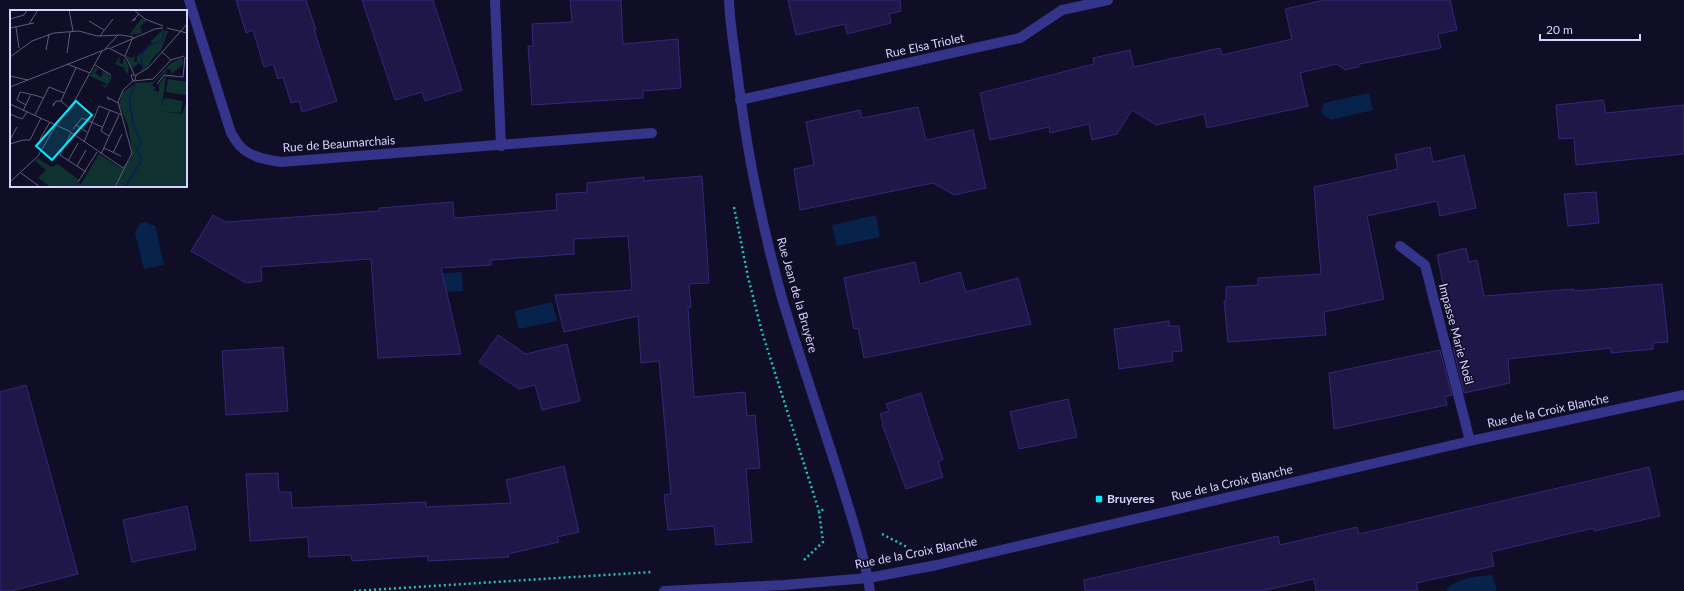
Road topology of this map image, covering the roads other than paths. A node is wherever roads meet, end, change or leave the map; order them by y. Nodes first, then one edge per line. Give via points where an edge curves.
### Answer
1 (189, 0) edge
2 (495, 0) edge
3 (729, 0) edge
4 (1108, 0) edge
5 (740, 100) junction
6 (652, 133) dead end
7 (501, 146) junction
8 (1400, 246) dead end
9 (1684, 395) edge
10 (1470, 441) junction
11 (868, 578) junction
12 (664, 591) edge
13 (870, 591) edge

1 - 7 street, Rue de Beaumarchais via 231,133 240,146 254,155 281,162
2 - 7 street
3 - 5 street, Rue Jean de la Bruyère
4 - 5 street, Rue Elsa Triolet via 1062,10 1020,38
5 - 11 street, Rue Jean de la Bruyère via 755,188 768,244
6 - 7 street, Rue de Beaumarchais
8 - 10 street, Impasse Marie Noël via 1425,264
9 - 10 street, Rue de la Croix Blanche
10 - 11 street, Rue de la Croix Blanche via 937,565
11 - 12 street, Rue de la Croix Blanche
11 - 13 street, Rue Jean de la Bruyère

